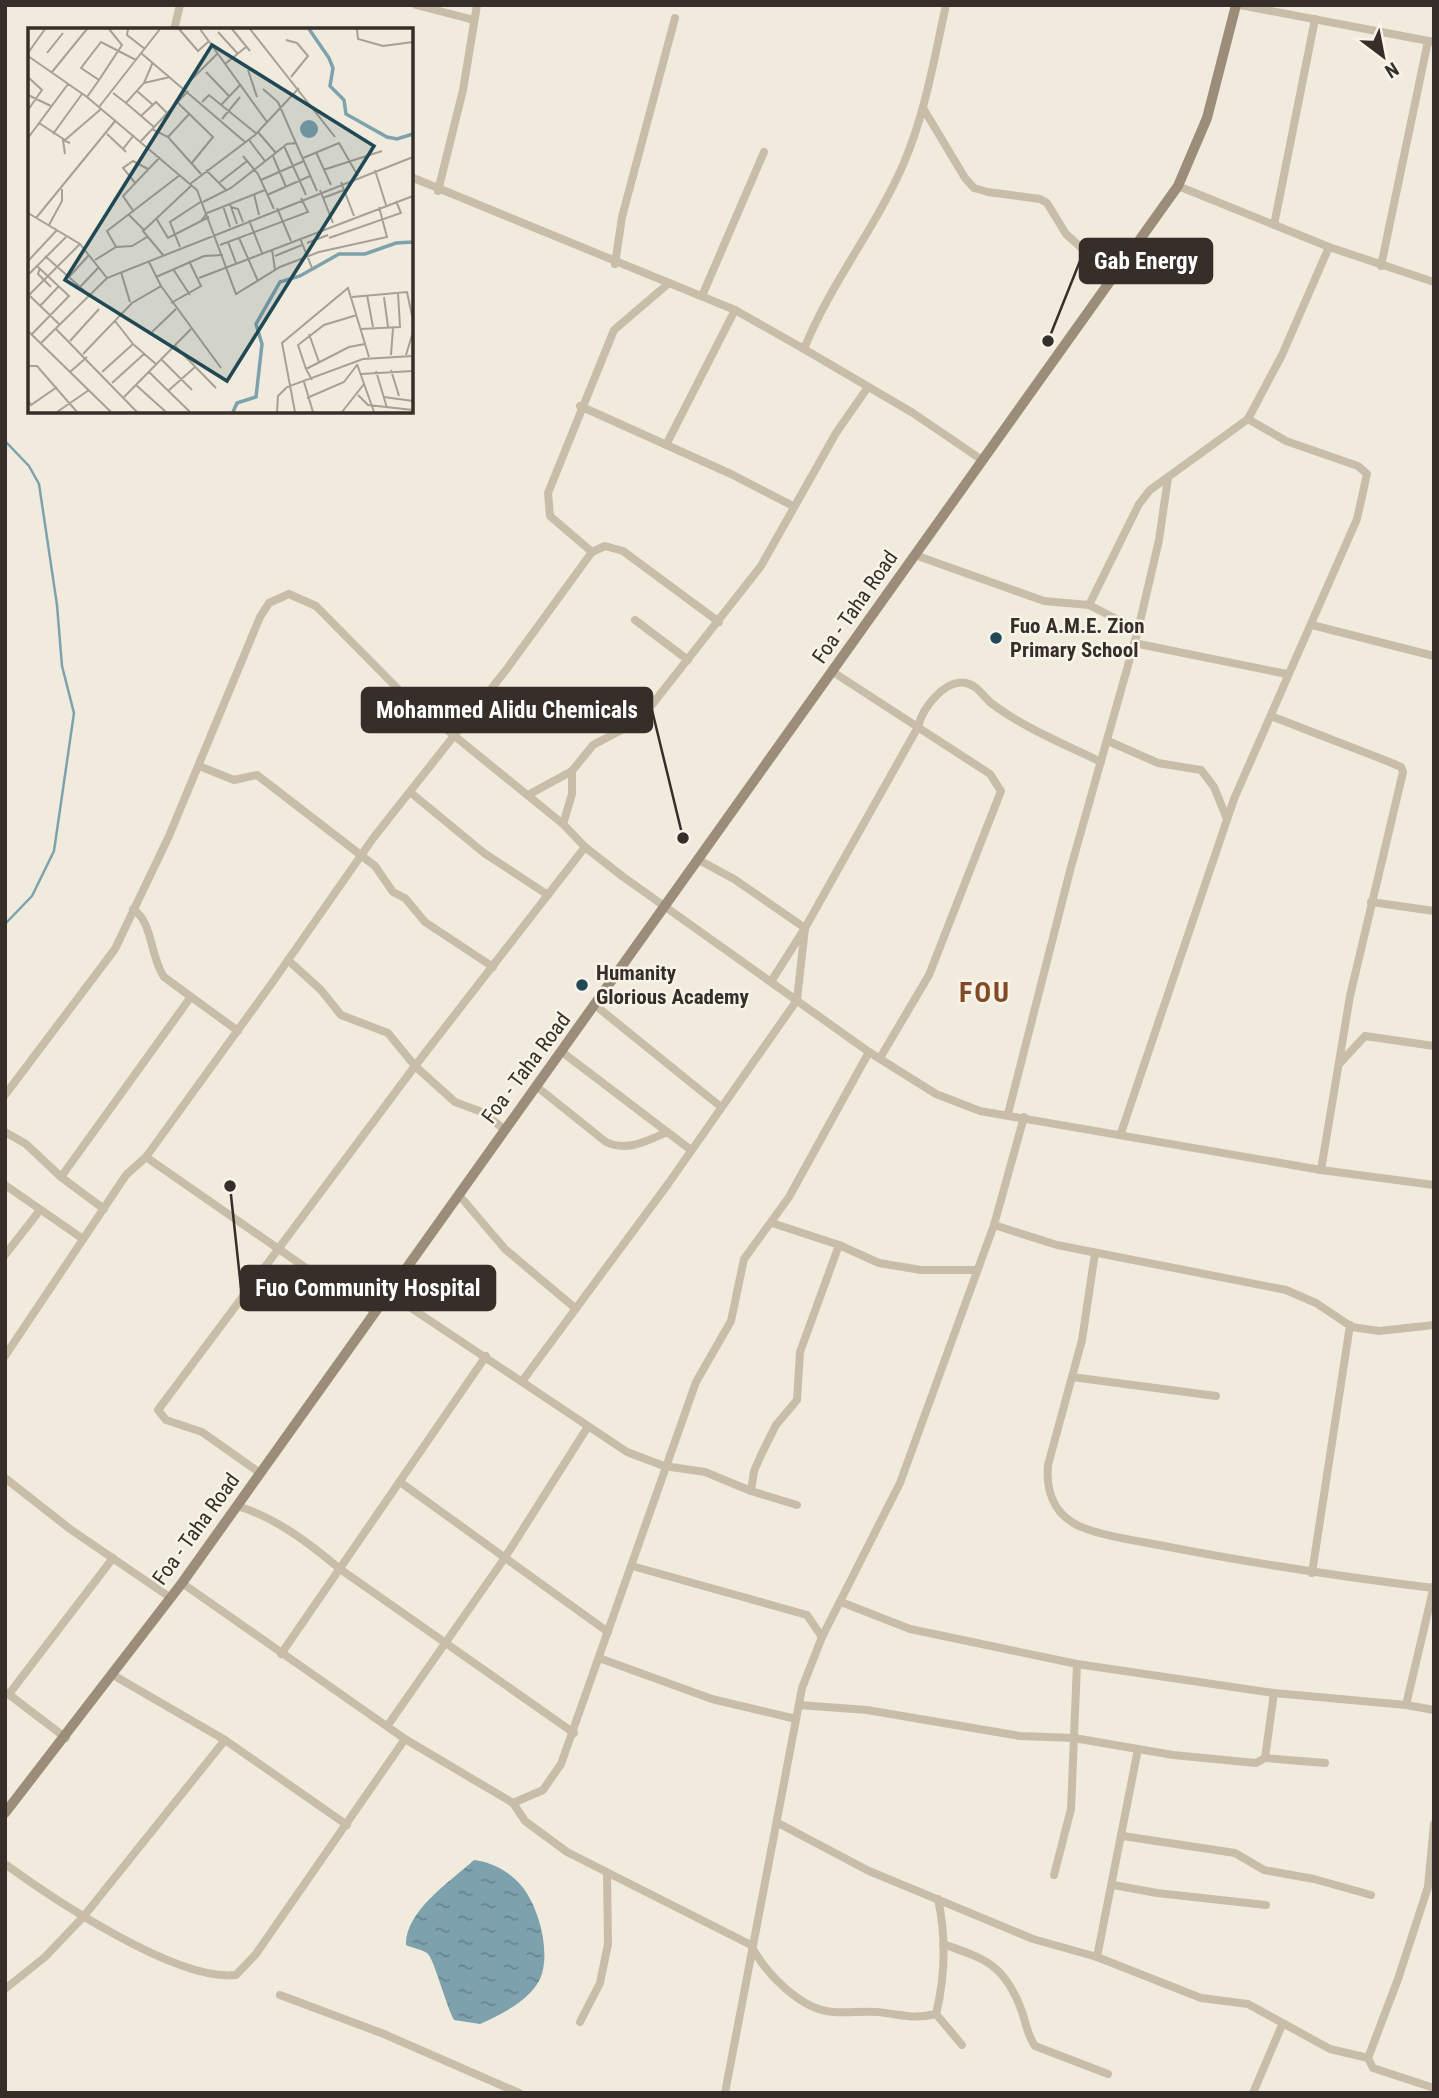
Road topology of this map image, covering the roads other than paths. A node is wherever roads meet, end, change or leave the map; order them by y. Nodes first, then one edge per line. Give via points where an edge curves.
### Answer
1 (180, 5) edge
2 (416, 5) edge
3 (477, 5) edge
4 (946, 5) edge
5 (1238, 5) edge
6 (675, 18) dead end
7 (1315, 19) junction
8 (474, 20) junction
9 (174, 28) edge
10 (1431, 42) edge
11 (923, 108) junction
12 (764, 152) dead end
13 (413, 178) edge
14 (1178, 186) junction
15 (438, 191) junction
16 (1274, 225) junction
17 (1329, 247) junction
18 (615, 264) junction
19 (1381, 266) junction
20 (1115, 278) junction
21 (1434, 282) edge
22 (669, 283) junction
23 (702, 296) junction
24 (735, 310) junction
25 (804, 349) junction
26 (868, 387) junction
27 (580, 406) junction
28 (1248, 419) junction
29 (666, 445) junction
30 (982, 460) junction
31 (1168, 478) junction
32 (793, 506) junction
33 (592, 552) junction
34 (915, 555) junction
35 (1089, 605) junction
36 (635, 621) dead end
37 (719, 622) junction
38 (1312, 625) junction
39 (1138, 630) junction
40 (1133, 643) junction
41 (1434, 656) edge
42 (688, 660) junction
43 (833, 672) junction
44 (1287, 674) junction
45 (1271, 716) junction
46 (918, 727) junction
47 (452, 737) junction
48 (1108, 741) junction
49 (1101, 762) junction
50 (199, 766) junction
51 (572, 771) junction
52 (410, 792) junction
53 (528, 795) junction
54 (1227, 819) junction
55 (563, 824) junction
56 (585, 847) junction
57 (362, 855) junction
58 (697, 859) junction
59 (548, 895) junction
60 (1371, 902) junction
61 (663, 905) junction
62 (133, 909) junction
63 (1434, 911) edge
64 (805, 928) junction
65 (288, 960) junction
66 (494, 967) junction
67 (772, 980) junction
68 (190, 998) junction
69 (797, 1000) junction
70 (596, 1006) junction
71 (238, 1031) junction
72 (1434, 1046) edge
73 (562, 1052) junction
74 (869, 1052) junction
75 (880, 1058) junction
76 (1341, 1062) junction
77 (415, 1066) junction
78 (536, 1086) junction
79 (5, 1095) edge
80 (721, 1107) junction
81 (1008, 1114) junction
82 (1024, 1117) junction
83 (504, 1129) junction
84 (5, 1132) edge
85 (667, 1132) junction
86 (1121, 1133) junction
87 (691, 1150) junction
88 (146, 1157) junction
89 (1321, 1170) junction
90 (61, 1178) junction
91 (5, 1185) edge
92 (1434, 1185) edge
93 (458, 1195) junction
94 (104, 1209) junction
95 (40, 1210) junction
96 (772, 1223) junction
97 (994, 1225) junction
98 (83, 1239) junction
99 (839, 1245) junction
100 (279, 1248) junction
101 (1095, 1253) junction
102 (5, 1255) edge
103 (976, 1270) junction
104 (387, 1292) junction
105 (575, 1308) junction
106 (374, 1311) junction
107 (1349, 1325) junction
108 (1434, 1325) edge
109 (5, 1356) edge
110 (486, 1356) junction
111 (1072, 1377) junction
112 (523, 1380) junction
113 (1216, 1396) dead end
114 (587, 1428) junction
115 (664, 1466) junction
116 (260, 1473) junction
117 (5, 1479) edge
118 (400, 1482) junction
119 (751, 1492) junction
120 (797, 1505) dead end
121 (237, 1506) junction
122 (113, 1558) junction
123 (504, 1559) junction
124 (632, 1566) junction
125 (340, 1569) junction
126 (1312, 1573) junction
127 (181, 1583) junction
128 (1434, 1587) edge
129 (171, 1598) junction
130 (841, 1602) junction
131 (608, 1632) junction
132 (822, 1637) junction
133 (445, 1643) junction
134 (281, 1654) junction
135 (599, 1658) junction
136 (1077, 1664) junction
137 (113, 1675) junction
138 (7, 1693) edge
139 (1274, 1693) junction
140 (799, 1705) junction
141 (1406, 1705) junction
142 (1434, 1710) edge
143 (796, 1718) junction
144 (388, 1725) junction
145 (574, 1733) junction
146 (66, 1738) junction
147 (1073, 1738) junction
148 (405, 1739) junction
149 (225, 1740) junction
150 (1138, 1749) junction
151 (1265, 1758) junction
152 (1325, 1763) dead end
153 (513, 1803) junction
154 (5, 1813) edge
155 (778, 1823) junction
156 (1434, 1824) edge
157 (346, 1825) junction
158 (1123, 1836) junction
159 (5, 1864) edge
160 (607, 1874) junction
161 (1054, 1875) dead end
162 (1113, 1885) junction
163 (1371, 1895) dead end
164 (938, 1899) junction
165 (1266, 1905) dead end
166 (84, 1916) junction
167 (943, 1944) junction
168 (751, 1945) junction
169 (1097, 1957) junction
170 (5, 1989) edge
171 (280, 1995) dead end
172 (936, 2014) junction
173 (580, 2022) dead end
174 (1282, 2025) junction
175 (962, 2045) dead end
176 (1368, 2058) junction
177 (1108, 2074) dead end
178 (1434, 2088) edge
179 (519, 2093) edge
180 (725, 2093) edge
181 (1253, 2093) edge

1 - 9 street
2 - 8 street
3 - 8 street
4 - 11 street
5 - 7 street
5 - 14 street, Foa - Taha Road via 1207,118
6 - 18 street via 622,217
7 - 10 street
7 - 16 street
8 - 15 street via 463,90
10 - 19 street
11 - 20 street via 974,188 1047,203 1066,233
11 - 25 street via 899,174
12 - 23 street
13 - 15 street
14 - 16 street
14 - 20 street, Foa - Taha Road
15 - 18 street
16 - 17 street
17 - 19 street
17 - 28 street
18 - 22 street
19 - 21 street
20 - 30 street, Foa - Taha Road
22 - 23 street
22 - 27 street via 614,330
23 - 24 street
24 - 25 street
24 - 29 street
25 - 26 street
26 - 30 street
26 - 32 street
27 - 29 street
27 - 33 street via 552,481 548,506 550,516
28 - 31 street
28 - 38 street via 1286,441 1358,466 1367,474 1357,519
29 - 32 street
30 - 34 street, Foa - Taha Road
31 - 35 street via 1139,504
31 - 39 street
32 - 37 street via 761,566
33 - 37 street via 605,546 623,551
33 - 47 street
34 - 35 street via 1044,601
34 - 43 street, Foa - Taha Road
35 - 39 street
36 - 42 street
37 - 42 street
38 - 41 street
38 - 44 street
39 - 40 street
40 - 44 street
40 - 48 street
42 - 51 street via 635,723 593,745
43 - 46 street
43 - 58 street, Foa - Taha Road
44 - 45 street
45 - 54 street
45 - 60 street via 1401,767 1400,789
46 - 49 street via 926,705 949,687 967,683 1014,717
46 - 64 street
46 - 75 street via 990,774 1001,791 929,975
47 - 50 street via 316,606 289,594 269,603 260,617
47 - 52 street
47 - 53 street
48 - 49 street
48 - 54 street via 1158,763 1201,770 1214,787
49 - 81 street
50 - 57 street via 234,780 257,775
50 - 62 street
51 - 53 street
51 - 55 street via 572,794
52 - 57 street
52 - 59 street via 484,853
53 - 55 street
54 - 86 street
55 - 56 street
56 - 59 street
56 - 61 street
57 - 65 street
57 - 66 street via 425,922
58 - 61 street, Foa - Taha Road
58 - 64 street
59 - 66 street
60 - 63 street
60 - 76 street
61 - 67 street
61 - 70 street, Foa - Taha Road
62 - 68 street via 144,919 155,965 170,984
62 - 79 street via 116,949
64 - 67 street
64 - 69 street
65 - 71 street
65 - 77 street via 341,1015 388,1033
66 - 77 street
67 - 69 street
68 - 71 street
68 - 90 street
69 - 74 street
69 - 80 street
70 - 73 street, Foa - Taha Road
70 - 80 street
71 - 88 street
72 - 76 street via 1365,1036
73 - 78 street, Foa - Taha Road
73 - 85 street
74 - 75 street
74 - 96 street
75 - 81 street via 954,1103
76 - 89 street
77 - 83 street via 455,1102 482,1112
77 - 100 street
78 - 83 street, Foa - Taha Road
78 - 85 street via 618,1148
80 - 87 street
81 - 82 street
82 - 86 street
82 - 97 street
83 - 93 street, Foa - Taha Road
84 - 90 street via 26,1144
85 - 87 street
86 - 89 street
87 - 105 street
88 - 94 street via 126,1175
88 - 100 street
89 - 92 street
90 - 94 street
91 - 95 street
93 - 104 street, Foa - Taha Road
93 - 105 street via 505,1249
94 - 98 street
95 - 98 street
95 - 102 street
96 - 99 street
96 - 115 street via 744,1259 731,1321 696,1382
97 - 101 street
97 - 103 street
98 - 109 street
99 - 103 street via 879,1263 921,1270
99 - 119 street via 800,1352 797,1400 776,1425 754,1471
100 - 106 street
100 - 116 street via 158,1410 166,1419 202,1432
101 - 107 street via 1286,1290 1317,1303
101 - 111 street
103 - 130 street via 901,1483
104 - 106 street, Foa - Taha Road
104 - 110 street
105 - 112 street
106 - 116 street, Foa - Taha Road
107 - 108 street via 1380,1331
107 - 126 street
110 - 112 street
110 - 118 street
111 - 113 street
111 - 126 street via 1046,1484 1063,1515 1076,1525 1146,1542
112 - 114 street
114 - 115 street via 627,1452
114 - 123 street
115 - 119 street via 705,1472
115 - 124 street
116 - 121 street, Foa - Taha Road
117 - 122 street
118 - 123 street
118 - 125 street
119 - 120 street
121 - 125 street via 260,1513
121 - 127 street, Foa - Taha Road
122 - 129 street
122 - 138 street
123 - 131 street
123 - 133 street
124 - 131 street
124 - 132 street via 807,1615
125 - 133 street
125 - 134 street
126 - 128 street
127 - 129 street, Foa - Taha Road
127 - 134 street
128 - 141 street
129 - 137 street, Foa - Taha Road
130 - 132 street
130 - 136 street via 909,1629
131 - 135 street
132 - 140 street
133 - 144 street
133 - 145 street
134 - 144 street
135 - 143 street via 712,1699
135 - 145 street
136 - 139 street
136 - 147 street
137 - 146 street, Foa - Taha Road
137 - 149 street
138 - 146 street
139 - 141 street
139 - 151 street
140 - 143 street
140 - 147 street via 867,1710 1020,1736
141 - 142 street
143 - 155 street
144 - 148 street
145 - 153 street via 551,1784
146 - 154 street, Foa - Taha Road
147 - 150 street
147 - 161 street via 1071,1809
148 - 153 street
148 - 157 street
149 - 157 street
149 - 166 street
150 - 151 street via 1256,1763
150 - 158 street
151 - 152 street
153 - 160 street via 539,1833
155 - 164 street via 869,1871
155 - 168 street
156 - 176 street via 1428,1886
157 - 166 street via 256,1954 236,1975 197,1970 136,1945
158 - 162 street
158 - 163 street via 1235,1853 1264,1870
159 - 166 street
160 - 168 street
160 - 173 street via 607,1944 600,1983
162 - 165 street
162 - 169 street
164 - 167 street
164 - 169 street via 1033,1940
166 - 170 street via 45,1957
167 - 172 street
167 - 177 street via 990,1961 1011,1988 1035,2046
168 - 172 street via 759,1961 791,1994 830,2012 877,2012 917,2019
168 - 180 street
169 - 174 street via 1201,1998 1248,2004
171 - 179 street
172 - 175 street
174 - 176 street via 1330,2049
174 - 181 street
176 - 178 street via 1373,2068

